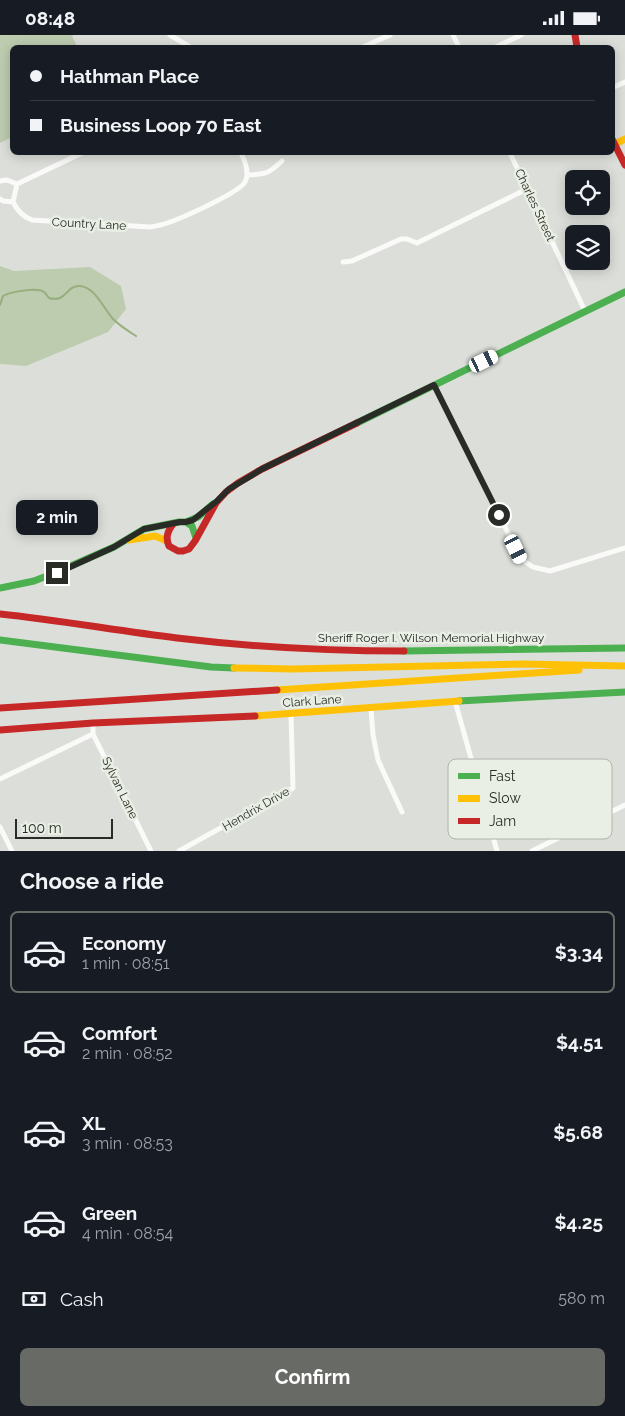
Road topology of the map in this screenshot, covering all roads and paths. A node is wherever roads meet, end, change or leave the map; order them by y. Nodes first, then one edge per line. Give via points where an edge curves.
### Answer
1 (170, 35) edge
2 (390, 35) edge
3 (521, 35) edge
4 (187, 45) edge
5 (368, 45) edge
6 (500, 45) edge
7 (615, 144) edge
8 (78, 155) edge
9 (242, 155) edge
10 (511, 155) edge
11 (282, 161) dead end
12 (625, 165) edge
13 (248, 175) junction
14 (0, 181) edge
15 (17, 184) junction
16 (527, 189) junction
17 (0, 199) edge
18 (13, 202) junction
19 (343, 262) dead end
20 (625, 291) edge
21 (585, 311) junction
22 (434, 385) junction
23 (217, 501) junction
24 (186, 522) junction
25 (173, 524) junction
26 (196, 538) junction
27 (127, 540) junction
28 (167, 541) junction
29 (625, 548) edge
30 (0, 588) edge
31 (0, 615) edge
32 (0, 640) edge
33 (625, 648) edge
34 (625, 667) edge
35 (625, 692) edge
36 (455, 701) junction
37 (0, 708) edge
38 (371, 708) junction
39 (291, 713) junction
40 (93, 723) junction
41 (0, 730) edge
42 (93, 734) junction
43 (471, 759) edge
44 (0, 779) edge
45 (625, 805) edge
46 (612, 811) edge
47 (402, 812) dead end
48 (0, 827) edge
49 (556, 839) edge
50 (12, 851) edge
51 (151, 851) edge
52 (179, 851) edge
53 (532, 851) edge

1 - 4 street
2 - 5 street
3 - 6 street
7 - 12 main road
8 - 15 street
9 - 13 street
10 - 16 street, Charles Street
11 - 13 street via 265,174
13 - 18 street, Country Lane via 245,184 236,191 174,220 150,227 32,220 23,217
14 - 15 street
15 - 18 street
16 - 19 street via 417,243 401,239
16 - 21 street, Charles Street
17 - 18 street
20 - 21 main road
21 - 22 main road
22 - 23 main road via 262,469 229,489
22 - 29 street via 521,559 550,571
23 - 24 main road via 198,517
23 - 26 main road
24 - 25 main road
24 - 26 main road via 192,526
25 - 27 main road via 144,529
25 - 28 main road via 168,529
26 - 28 main road via 194,545 183,551 176,551
27 - 28 main road via 155,536
27 - 30 main road via 57,573
31 - 33 main road, Sheriff Roger I. Wilson Memorial Highway via 214,642 325,650 476,652
32 - 34 main road via 210,667 293,669 523,664
34 - 37 main road
35 - 36 main road, Clark Lane
36 - 38 main road, Clark Lane
36 - 43 street
38 - 39 main road, Clark Lane
38 - 47 street via 378,759
39 - 40 main road, Clark Lane
39 - 52 street, Hendrix Drive via 293,789
40 - 41 main road, Clark Lane
40 - 42 street, Sylvan Lane
42 - 44 street
42 - 51 street, Sylvan Lane
45 - 46 street
48 - 50 street
49 - 53 street

